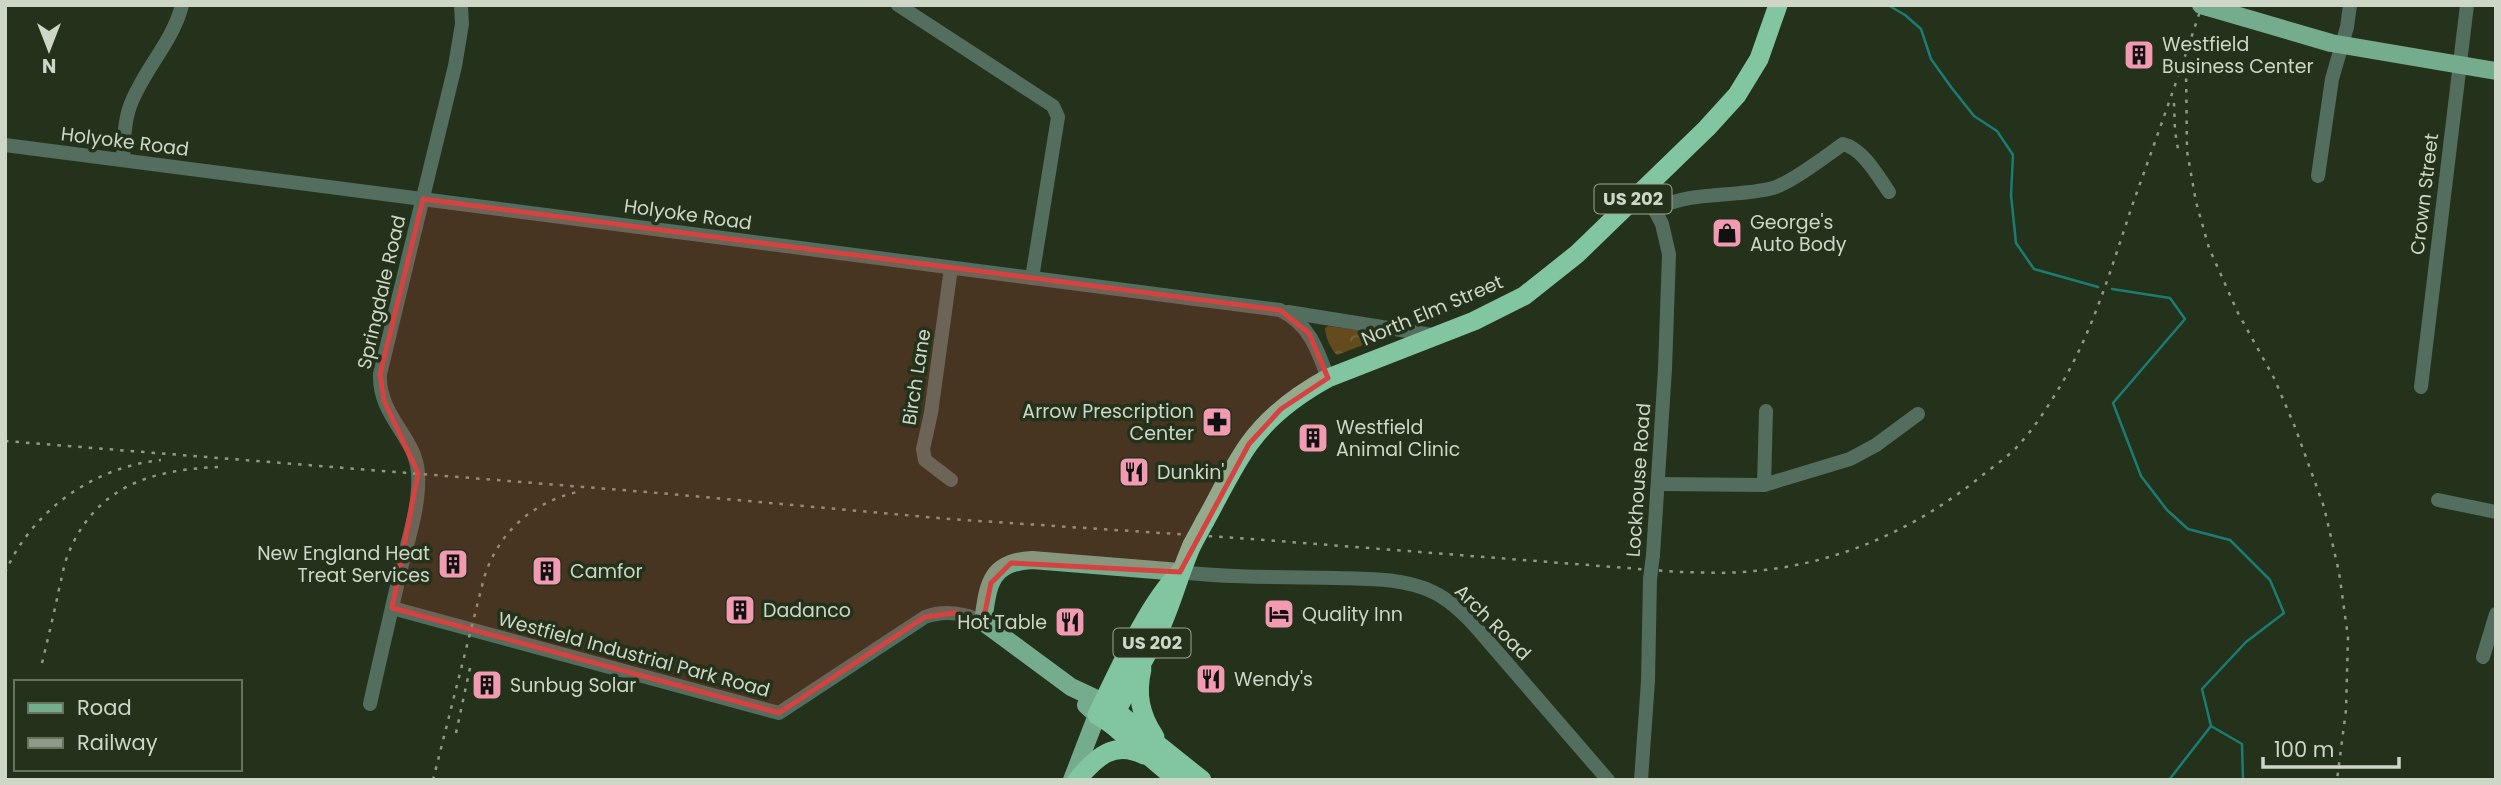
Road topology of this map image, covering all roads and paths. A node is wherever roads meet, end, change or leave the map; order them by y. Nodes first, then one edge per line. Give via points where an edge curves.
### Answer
1 (182, 5) edge
2 (461, 5) edge
3 (898, 5) edge
4 (1778, 5) edge
5 (2350, 5) edge
6 (2467, 5) edge
7 (2204, 6) edge
8 (2342, 45) junction
9 (2459, 66) junction
10 (2496, 71) edge
11 (5, 145) edge
12 (123, 160) junction
13 (2318, 176) dead end
14 (1644, 189) junction
15 (1889, 192) dead end
16 (423, 199) junction
17 (1654, 210) junction
18 (951, 268) junction
19 (1031, 278) junction
20 (1280, 310) junction
21 (1432, 335) junction
22 (1328, 378) junction
23 (2421, 387) dead end
24 (1766, 411) dead end
25 (1919, 414) dead end
26 (951, 480) dead end
27 (1658, 484) junction
28 (1764, 485) junction
29 (2438, 500) dead end
30 (2496, 512) edge
31 (1180, 572) junction
32 (392, 608) junction
33 (2496, 614) edge
34 (983, 622) junction
35 (2483, 657) dead end
36 (1144, 658) junction
37 (370, 704) dead end
38 (1107, 713) junction
39 (1162, 758) junction
40 (1072, 780) edge
41 (1077, 780) edge
42 (1177, 780) edge
43 (1202, 780) edge
44 (1608, 780) edge
45 (1641, 780) edge

1 - 12 street via 176,26 129,109
2 - 16 street, Springdale Road via 455,66
3 - 19 street via 1053,106 1059,117
4 - 14 highway, North Elm Street / US 202 via 1759,59 1737,95
5 - 8 street
6 - 9 street, Crown Street
7 - 8 main road
8 - 9 main road
8 - 13 street via 2332,79
9 - 10 main road
9 - 23 street, Crown Street
11 - 12 street, Holyoke Road
12 - 16 street, Holyoke Road
14 - 17 street, Lockhouse Road
14 - 21 highway, North Elm Street / US 202 via 1535,288 1474,321
15 - 17 street via 1851,146 1843,144 1775,187 1689,198
16 - 18 street, Holyoke Road
16 - 32 street, Springdale Road via 380,374 384,401 412,450 418,474
17 - 27 street, Lockhouse Road via 1667,240 1669,266
18 - 19 street, Holyoke Road
18 - 26 street, Birch Lane via 923,449 925,460
19 - 20 street, Holyoke Road
20 - 21 street
20 - 22 street, Holyoke Road via 1310,333
21 - 22 highway, North Elm Street / US 202
22 - 31 highway, North Elm Street / US 202, bridge via 1281,409 1249,444
24 - 28 street
25 - 28 street via 1850,459
27 - 28 street
27 - 45 street, Lockhouse Road, bridge
29 - 30 street
31 - 34 main road via 1045,561 1011,563 999,570 991,583
31 - 36 highway, US 202 via 1161,627
31 - 38 highway, US 202 via 1161,594
31 - 44 street, Arch Road via 1383,580 1434,592 1475,626
32 - 34 street, Westfield Industrial Park Road via 779,713 925,617 966,615
32 - 37 street, Springdale Road
33 - 35 street
34 - 38 main road
36 - 38 highway, US 202
36 - 39 highway via 1139,688 1142,713
38 - 39 highway
38 - 40 main road, US 202
39 - 41 highway via 1129,748 1114,750 1094,761
39 - 42 highway
39 - 43 highway

